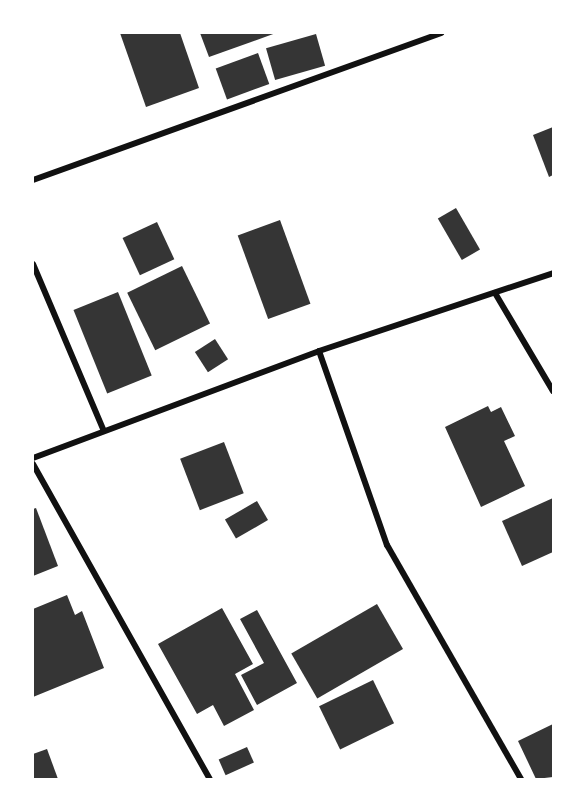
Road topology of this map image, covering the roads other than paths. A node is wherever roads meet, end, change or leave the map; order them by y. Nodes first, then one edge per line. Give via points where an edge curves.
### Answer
1 (441, 33) edge
2 (33, 180) edge
3 (33, 264) edge
4 (553, 273) edge
5 (495, 292) junction
6 (319, 351) junction
7 (553, 391) edge
8 (104, 431) junction
9 (33, 458) edge
10 (33, 464) edge
11 (210, 779) edge
12 (521, 779) edge

1 - 2 street
3 - 8 street
4 - 5 street
5 - 6 street
5 - 7 street
6 - 8 street
6 - 12 street via 387,545
8 - 9 street
10 - 11 street

